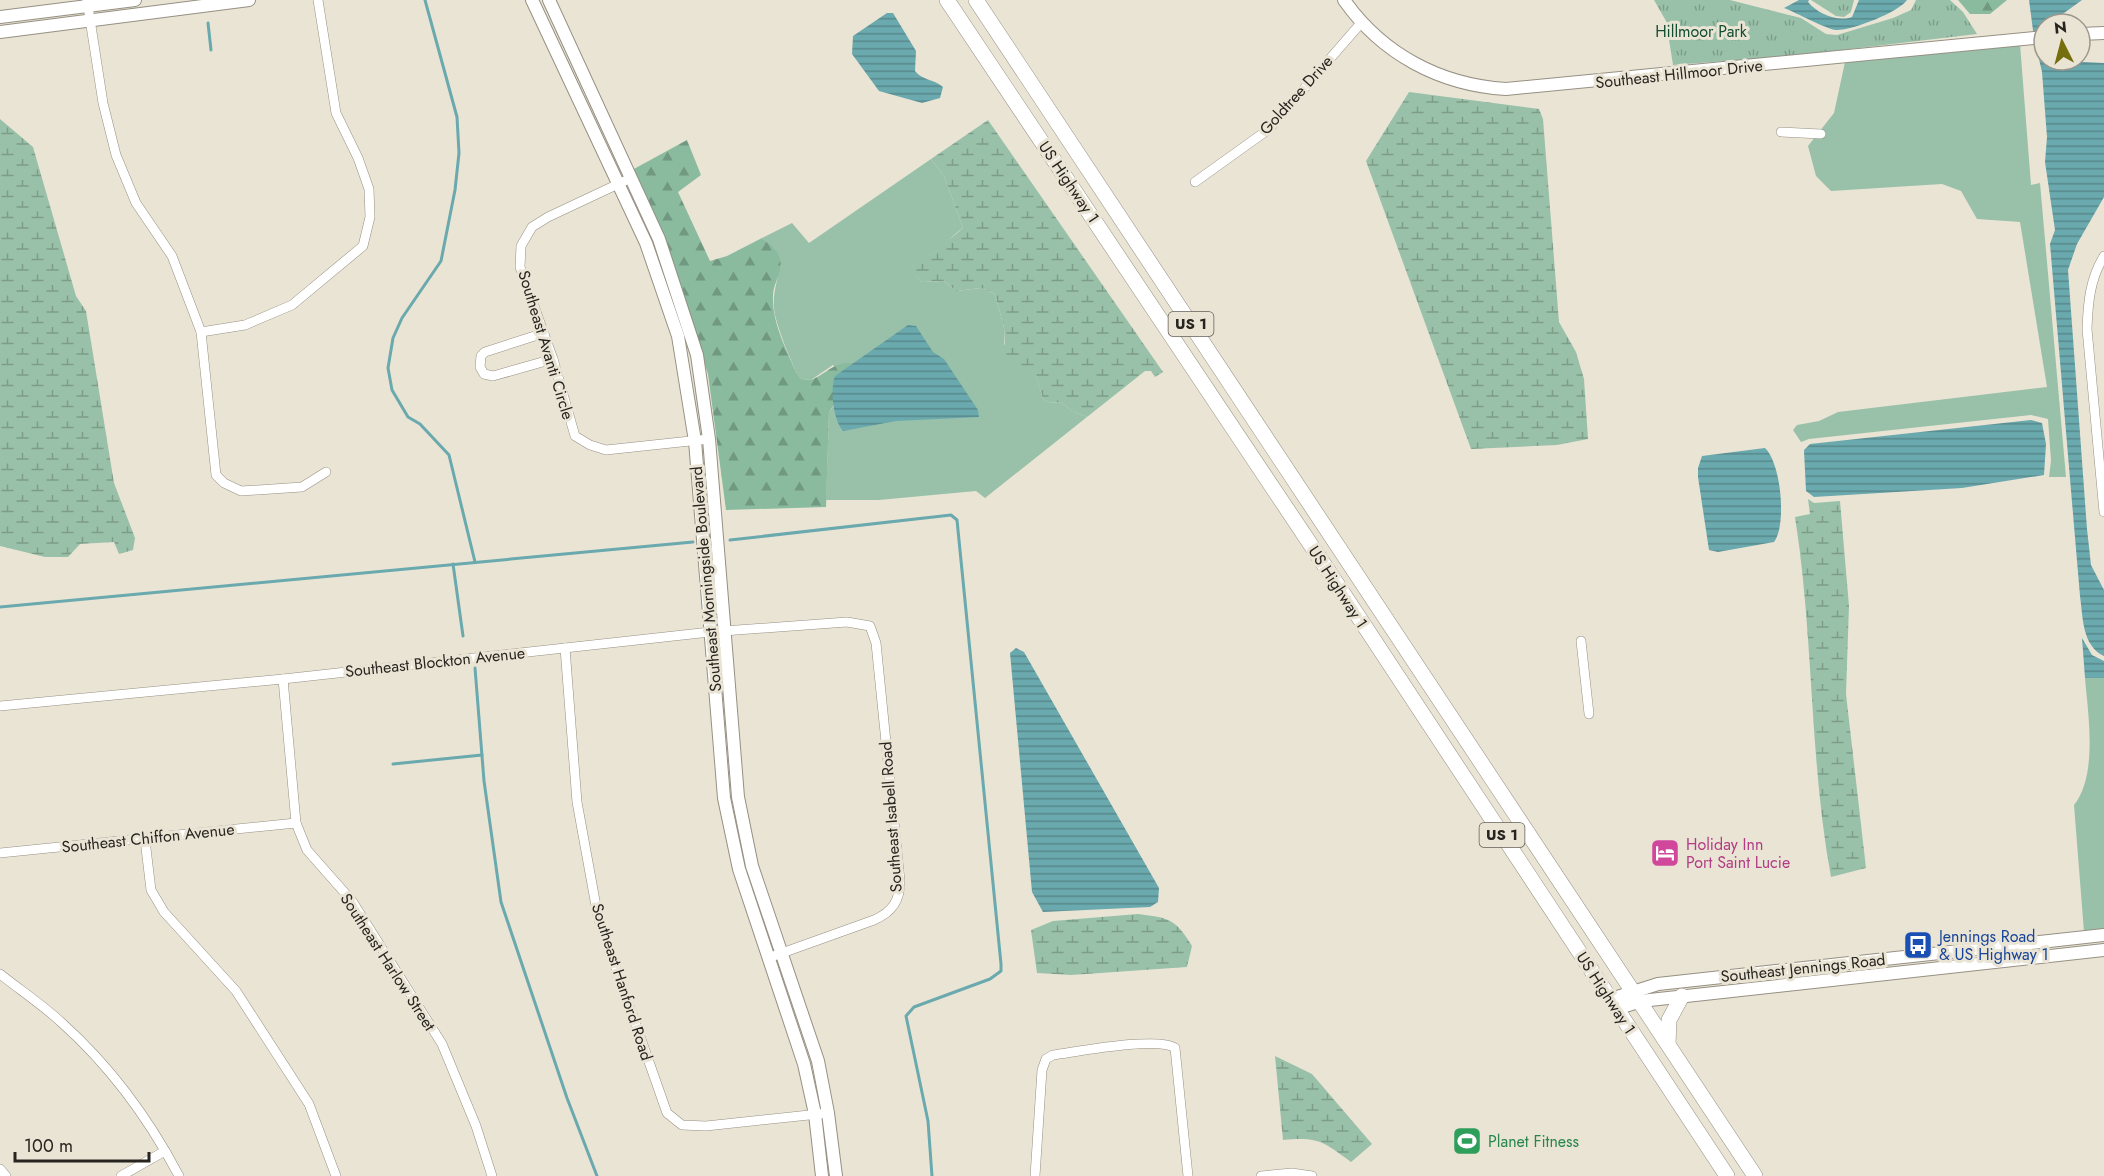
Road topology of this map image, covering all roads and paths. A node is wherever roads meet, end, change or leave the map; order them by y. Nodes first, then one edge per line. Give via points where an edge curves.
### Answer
1 (135, 0) edge
2 (249, 0) edge
3 (318, 0) edge
4 (532, 0) edge
5 (549, 0) edge
6 (946, 0) edge
7 (976, 0) edge
8 (1344, 0) edge
9 (87, 3) edge
10 (0, 17) edge
11 (90, 21) junction
12 (1362, 23) junction
13 (0, 32) edge
14 (2032, 38) edge
15 (578, 64) junction
16 (564, 69) junction
17 (1781, 132) dead end
18 (1821, 134) dead end
19 (631, 178) junction
20 (1195, 182) dead end
21 (618, 184) junction
22 (1077, 194) junction
23 (1114, 208) junction
24 (1097, 224) junction
25 (1129, 231) junction
26 (2104, 256) edge
27 (684, 308) junction
28 (671, 312) junction
29 (201, 332) junction
30 (544, 333) junction
31 (553, 360) junction
32 (2099, 412) edge
33 (710, 439) junction
34 (695, 441) junction
35 (326, 472) dead end
36 (2104, 506) edge
37 (870, 626) joint
38 (724, 631) junction
39 (710, 632) junction
40 (1370, 636) junction
41 (1581, 641) dead end
42 (565, 648) junction
43 (1406, 649) junction
44 (1393, 672) junction
45 (283, 679) junction
46 (1429, 682) junction
47 (0, 706) edge
48 (1589, 714) dead end
49 (296, 823) junction
50 (145, 840) junction
51 (0, 853) edge
52 (2104, 935) edge
53 (2104, 950) edge
54 (782, 953) junction
55 (768, 958) junction
56 (0, 974) edge
57 (1638, 996) junction
58 (1682, 996) junction
59 (1613, 1004) junction
60 (1668, 1044) junction
61 (828, 1113) junction
62 (815, 1114) junction
63 (165, 1150) junction
64 (0, 1169) edge
65 (6, 1176) edge
66 (121, 1176) edge
67 (179, 1176) edge
68 (336, 1176) edge
69 (492, 1176) edge
70 (822, 1176) edge
71 (836, 1176) edge
72 (1035, 1176) edge
73 (1188, 1176) edge
74 (1261, 1176) edge
75 (1312, 1176) edge
76 (1727, 1176) edge
77 (1755, 1176) edge

1 - 9 street
2 - 11 street
3 - 29 street via 336,113 369,189 370,217 363,246 292,305 245,325
4 - 16 street, Southeast Morningside Boulevard
5 - 15 street, Southeast Morningside Boulevard
6 - 22 main road, US Highway 1 / US 1
7 - 23 main road, US Highway 1 / US 1
8 - 12 street, Southeast Hillmoor Drive
9 - 10 street
9 - 11 street
11 - 13 street
11 - 29 street via 116,155 136,203 172,256
12 - 14 street, Southeast Hillmoor Drive via 1391,50 1433,73 1472,85 1514,89
12 - 20 street, Goldtree Drive via 1269,129
15 - 16 street
15 - 19 street, Southeast Morningside Boulevard
16 - 21 street, Southeast Morningside Boulevard
17 - 18 street
19 - 21 street, Southeast Avanti Circle
19 - 27 street, Southeast Morningside Boulevard via 659,238
21 - 28 street, Southeast Morningside Boulevard via 646,243
21 - 30 street, Southeast Avanti Circle via 532,227 521,246 520,267
22 - 23 main road via 1100,208
22 - 24 main road, US Highway 1 / US 1
23 - 25 main road, US Highway 1 / US 1
24 - 25 main road via 1110,222
24 - 40 main road, US Highway 1 / US 1
25 - 43 main road, US Highway 1 / US 1
26 - 32 street via 2092,280 2087,329
27 - 28 street
27 - 33 street, Southeast Morningside Boulevard via 697,355
28 - 34 street, Southeast Morningside Boulevard via 684,358
29 - 35 street via 216,475 241,491 302,487
30 - 31 street, Southeast Avanti Circle
30 - 31 street via 485,352 480,367 484,374 493,376
31 - 34 street, Southeast Avanti Circle via 574,436 590,446 606,450
32 - 36 street
33 - 34 street, Southeast Avanti Circle
33 - 38 street, Southeast Morningside Boulevard
34 - 39 street, Southeast Morningside Boulevard
37 - 38 street, Southeast Blockton Avenue via 847,622
37 - 54 street, Southeast Isabell Road via 876,643 899,898 890,911 874,920
38 - 39 street, Southeast Blockton Avenue
38 - 54 street, Southeast Morningside Boulevard via 738,797 752,866
39 - 42 street, Southeast Blockton Avenue
39 - 55 street, Southeast Morningside Boulevard via 724,798 739,869
40 - 43 main road
40 - 44 main road, US Highway 1 / US 1
41 - 48 street
42 - 45 street, Southeast Blockton Avenue
42 - 62 street, Southeast Hanford Road via 577,802 598,916 667,1113 682,1125 706,1126
43 - 46 main road, US Highway 1 / US 1
44 - 46 main road via 1409,672
44 - 59 main road, US Highway 1 / US 1
45 - 47 street, Southeast Blockton Avenue
45 - 49 street, Southeast Harlow Street
46 - 57 main road, US Highway 1 / US 1
49 - 50 street, Southeast Chiffon Avenue
49 - 69 street, Southeast Harlow Street via 307,850 352,901 442,1044
50 - 51 street, Southeast Chiffon Avenue
50 - 68 street via 151,890 164,912 236,991 297,1085 309,1104
52 - 57 street, Southeast Jennings Road via 1658,984
53 - 58 street, Southeast Jennings Road
54 - 55 street, Southeast Isabell Road
54 - 61 street, Southeast Morningside Boulevard via 818,1061
55 - 62 street, Southeast Morningside Boulevard via 793,1023
56 - 63 street via 62,1023 122,1085
57 - 58 street, Southeast Jennings Road
57 - 59 street, Southeast Jennings Road
57 - 60 main road, US Highway 1 / US 1
58 - 60 main road via 1669,1020
59 - 76 main road, US Highway 1 / US 1
60 - 77 main road, US Highway 1 / US 1
61 - 62 street, Southeast Hanford Road
61 - 71 street, Southeast Morningside Boulevard
62 - 70 street, Southeast Morningside Boulevard
63 - 66 street
63 - 67 street
64 - 65 street
72 - 73 street via 1046,1059 1053,1055 1169,1043 1174,1048
74 - 75 street

